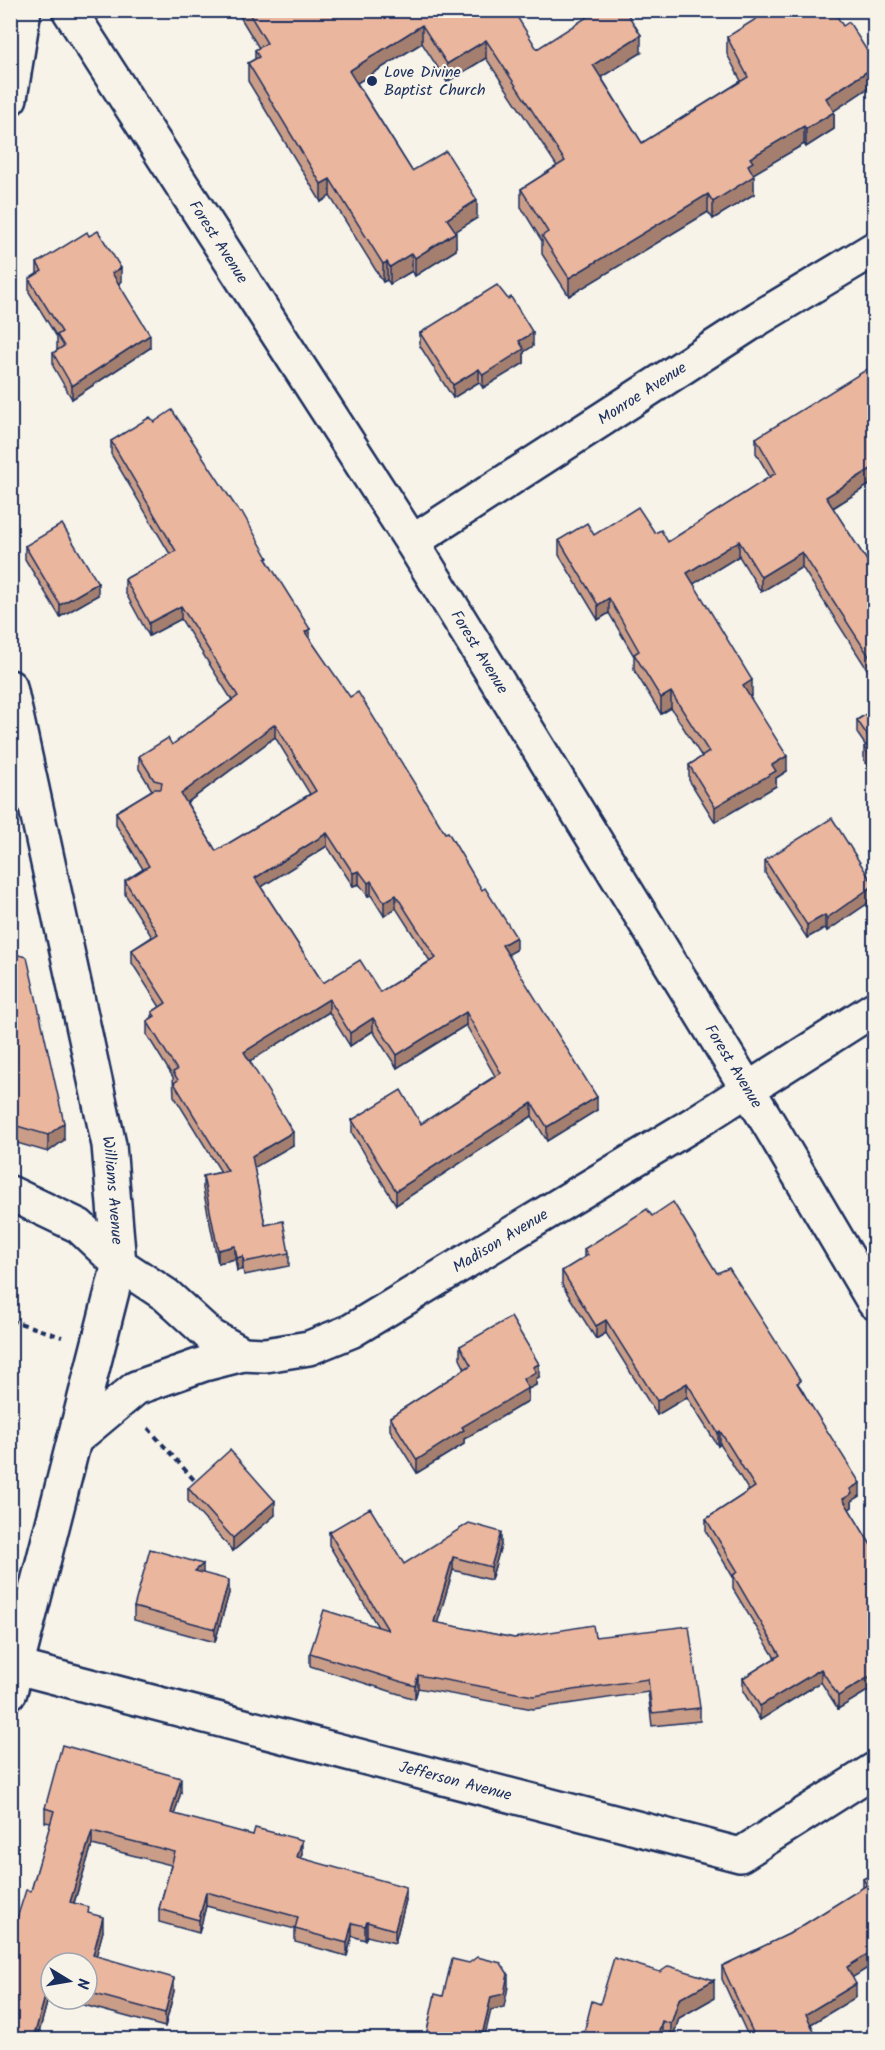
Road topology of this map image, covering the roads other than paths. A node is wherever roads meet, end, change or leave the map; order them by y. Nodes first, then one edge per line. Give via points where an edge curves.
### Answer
1 (24, 10) edge
2 (69, 10) edge
3 (10, 98) edge
4 (874, 249) edge
5 (412, 542) junction
6 (10, 687) edge
7 (874, 1009) edge
8 (747, 1089) junction
9 (10, 1193) edge
10 (119, 1264) junction
11 (874, 1302) edge
12 (243, 1354) junction
13 (75, 1439) junction
14 (14, 1680) edge
15 (874, 1770) edge

1 - 3 street
2 - 5 street, Forest Avenue
4 - 5 street, Monroe Avenue via 759,318
5 - 8 street, Forest Avenue
6 - 10 street, Williams Avenue via 108,1145
7 - 8 street, Madison Avenue
8 - 11 street, Forest Avenue
8 - 12 street, Madison Avenue via 351,1331 309,1348
9 - 10 street, Madison Avenue via 78,1226
10 - 12 street, Madison Avenue via 166,1295 212,1337
10 - 13 street, Williams Avenue
12 - 13 street via 136,1388
13 - 14 street, Williams Avenue
14 - 15 street, Jefferson Avenue via 740,1856

